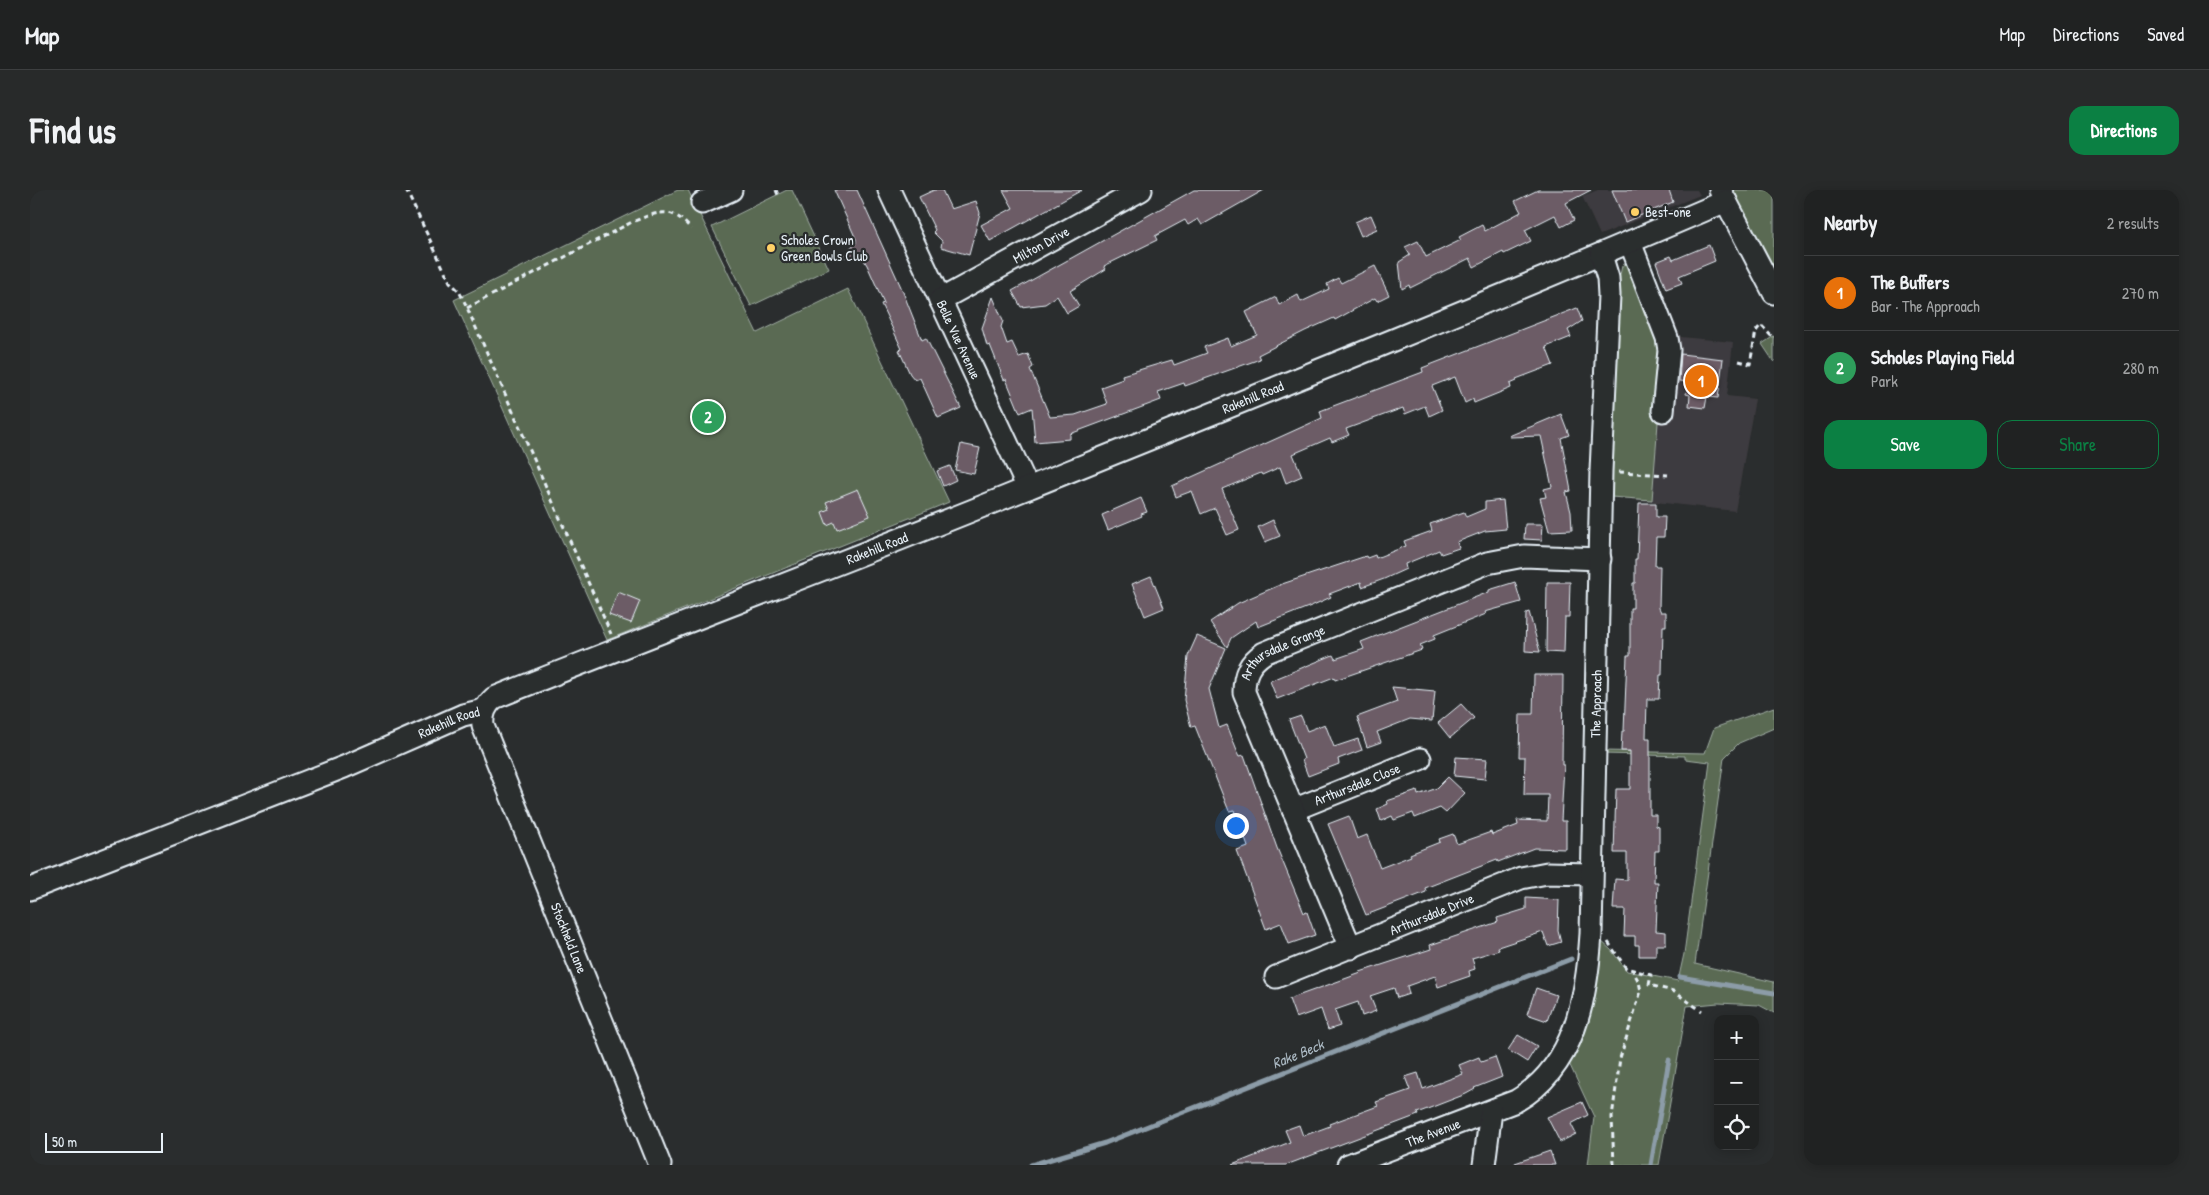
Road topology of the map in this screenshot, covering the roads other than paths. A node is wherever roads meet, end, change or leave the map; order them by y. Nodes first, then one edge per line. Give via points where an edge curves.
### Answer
1 (731, 190) edge
2 (889, 190) edge
3 (1141, 190) edge
4 (1723, 196) edge
5 (702, 203) dead end
6 (1630, 242) junction
7 (1601, 255) junction
8 (1774, 294) edge
9 (940, 300) junction
10 (1663, 411) dead end
11 (1028, 488) junction
12 (1600, 560) junction
13 (484, 710) junction
14 (1420, 759) dead end
15 (1293, 810) junction
16 (1590, 874) junction
17 (30, 890) edge
18 (1351, 948) junction
19 (1276, 977) dead end
20 (1490, 1111) junction
21 (660, 1165) edge
22 (1348, 1165) edge
23 (1484, 1165) edge

1 - 5 street
2 - 9 street, Belle Vue Avenue
3 - 9 street, Milton Drive
4 - 6 street, Rakehill Road
4 - 8 street
6 - 7 street, Rakehill Road
6 - 10 street via 1667,338 1669,350
7 - 11 street, Rakehill Road
7 - 12 street, The Approach via 1610,295 1600,471
9 - 11 street, Belle Vue Avenue
11 - 13 street, Rakehill Road via 494,698
12 - 15 street, Arthursdale Grange via 1524,556 1494,561 1254,659 1247,669 1244,692
12 - 16 street, The Approach
13 - 17 street, Rakehill Road via 463,715 344,767
13 - 21 street, Stockheld Lane via 483,726
14 - 15 street, Arthursdale Close
15 - 18 street, Arthursdale Grange
16 - 18 street, Arthursdale Drive via 1527,876
16 - 20 street, The Approach via 1591,934 1585,995 1561,1057 1533,1092
18 - 19 street, Arthursdale Drive
20 - 22 street, The Avenue
20 - 23 street

